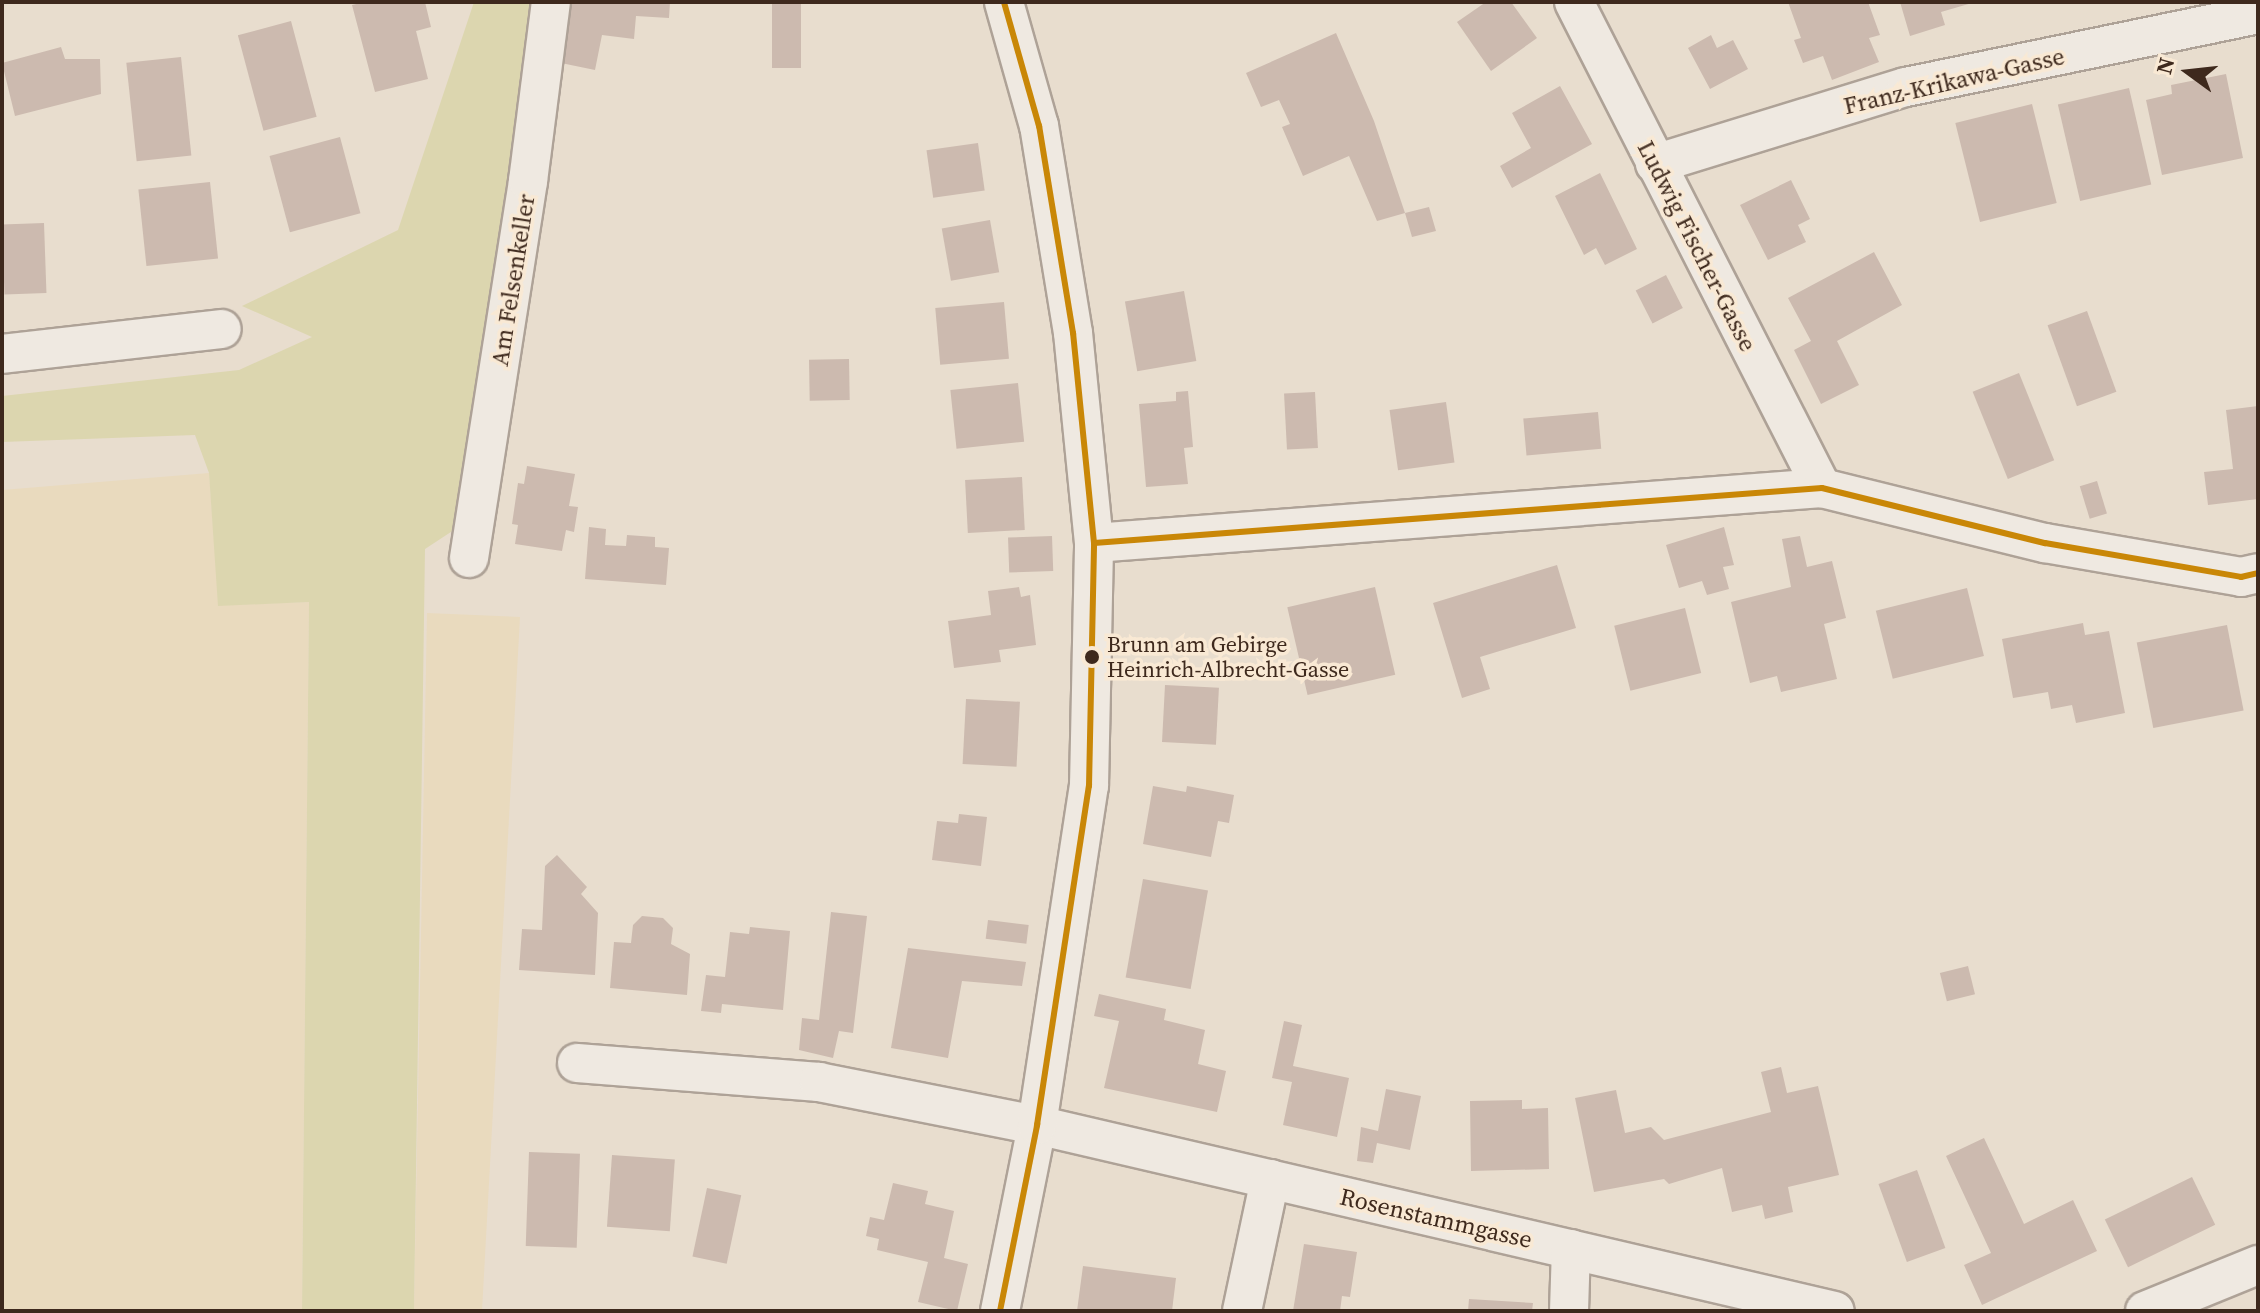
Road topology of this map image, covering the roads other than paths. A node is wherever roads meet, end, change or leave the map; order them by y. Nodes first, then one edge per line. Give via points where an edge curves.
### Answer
1 (551, 2) edge
2 (1004, 2) edge
3 (1574, 2) edge
4 (2258, 14) edge
5 (1655, 164) junction
6 (222, 329) dead end
7 (2, 354) edge
8 (1822, 488) junction
9 (1094, 543) junction
10 (469, 558) dead end
11 (2258, 573) edge
12 (577, 1063) dead end
13 (1037, 1125) junction
14 (1270, 1179) junction
15 (1571, 1249) junction
16 (2258, 1265) edge
17 (1000, 1311) edge
18 (1242, 1311) edge
19 (1569, 1311) edge
20 (1835, 1311) edge
21 (2145, 1311) edge

1 - 10 street, Am Felsenkeller
2 - 9 street via 1039,126 1049,185 1073,333
3 - 5 street, Ludwig Fischer-Gasse
4 - 5 street, Franz-Krikawa-Gasse via 1906,87
5 - 8 street, Ludwig Fischer-Gasse
6 - 7 street
8 - 9 street
8 - 11 street via 2045,543 2241,577
9 - 13 street via 1089,786
12 - 13 street, Rosenstammgasse via 819,1082
13 - 14 street, Rosenstammgasse
13 - 17 street
14 - 15 street, Rosenstammgasse
14 - 18 street
15 - 19 street
15 - 20 street, Rosenstammgasse
16 - 21 street

